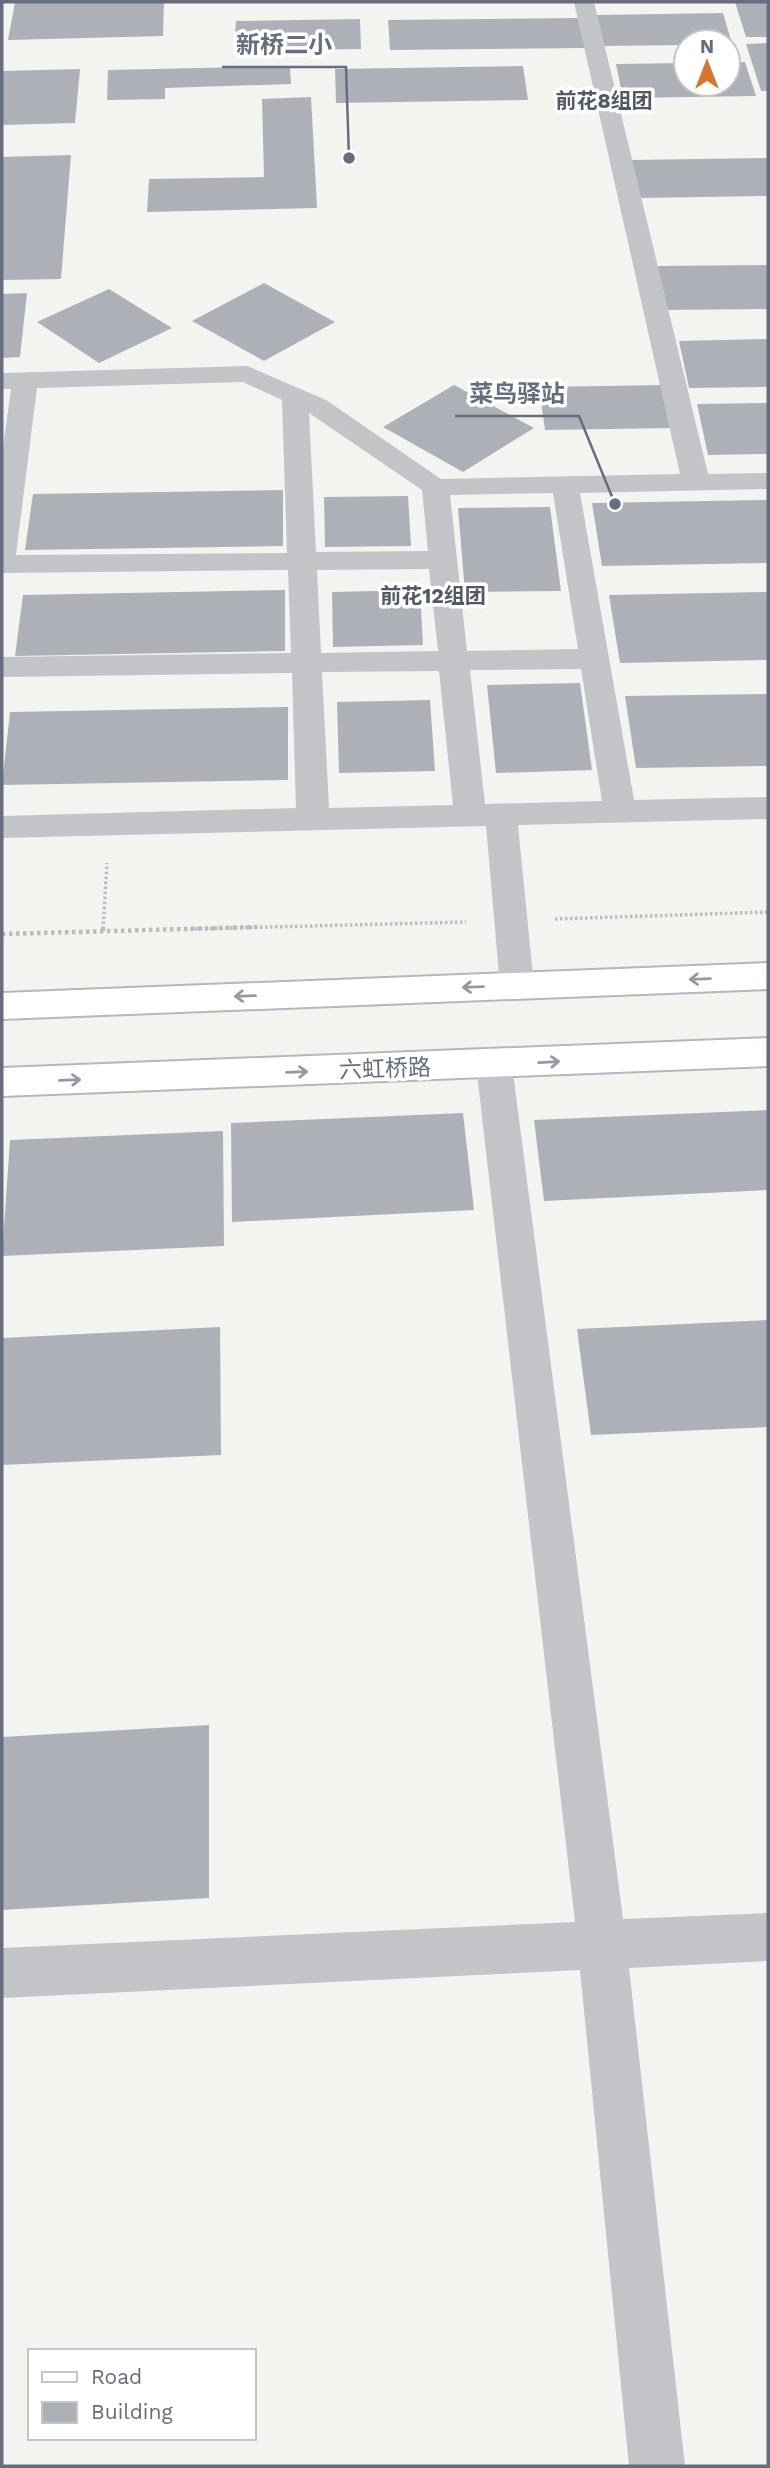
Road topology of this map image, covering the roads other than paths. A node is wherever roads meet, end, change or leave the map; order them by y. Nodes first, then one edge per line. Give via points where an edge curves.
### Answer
1 (584, 2) edge
2 (13, 381) edge
3 (295, 396) junction
4 (768, 481) edge
5 (696, 483) junction
6 (565, 485) junction
7 (435, 487) junction
8 (2, 556) edge
9 (443, 561) junction
10 (302, 562) junction
11 (2, 564) edge
12 (594, 659) junction
13 (454, 661) junction
14 (306, 663) junction
15 (2, 667) edge
16 (768, 807) edge
17 (620, 811) junction
18 (485, 815) junction
19 (313, 819) junction
20 (2, 827) edge
21 (768, 976) edge
22 (517, 986) junction
23 (2, 1006) edge
24 (768, 1052) edge
25 (494, 1065) junction
26 (2, 1083) edge
27 (768, 1937) edge
28 (602, 1945) junction
29 (2, 1973) edge
30 (657, 2466) edge

1 - 5 street
2 - 3 street via 247,374
2 - 8 street
3 - 7 street via 317,406
3 - 10 street
4 - 5 street
5 - 6 street
6 - 7 street
6 - 12 street
7 - 9 street
9 - 10 street
9 - 13 street
10 - 11 street
10 - 14 street
12 - 13 street
12 - 17 street
13 - 14 street
13 - 18 street
14 - 15 street
14 - 19 street
16 - 17 street
17 - 18 street
18 - 19 street
18 - 22 street via 511,921
19 - 20 street
21 -> 22 main road
22 -> 23 main road
25 -> 24 main road, 六虹桥路
26 -> 25 main road, 六虹桥路
25 - 28 street
27 - 28 street
28 - 29 street
28 - 30 street

